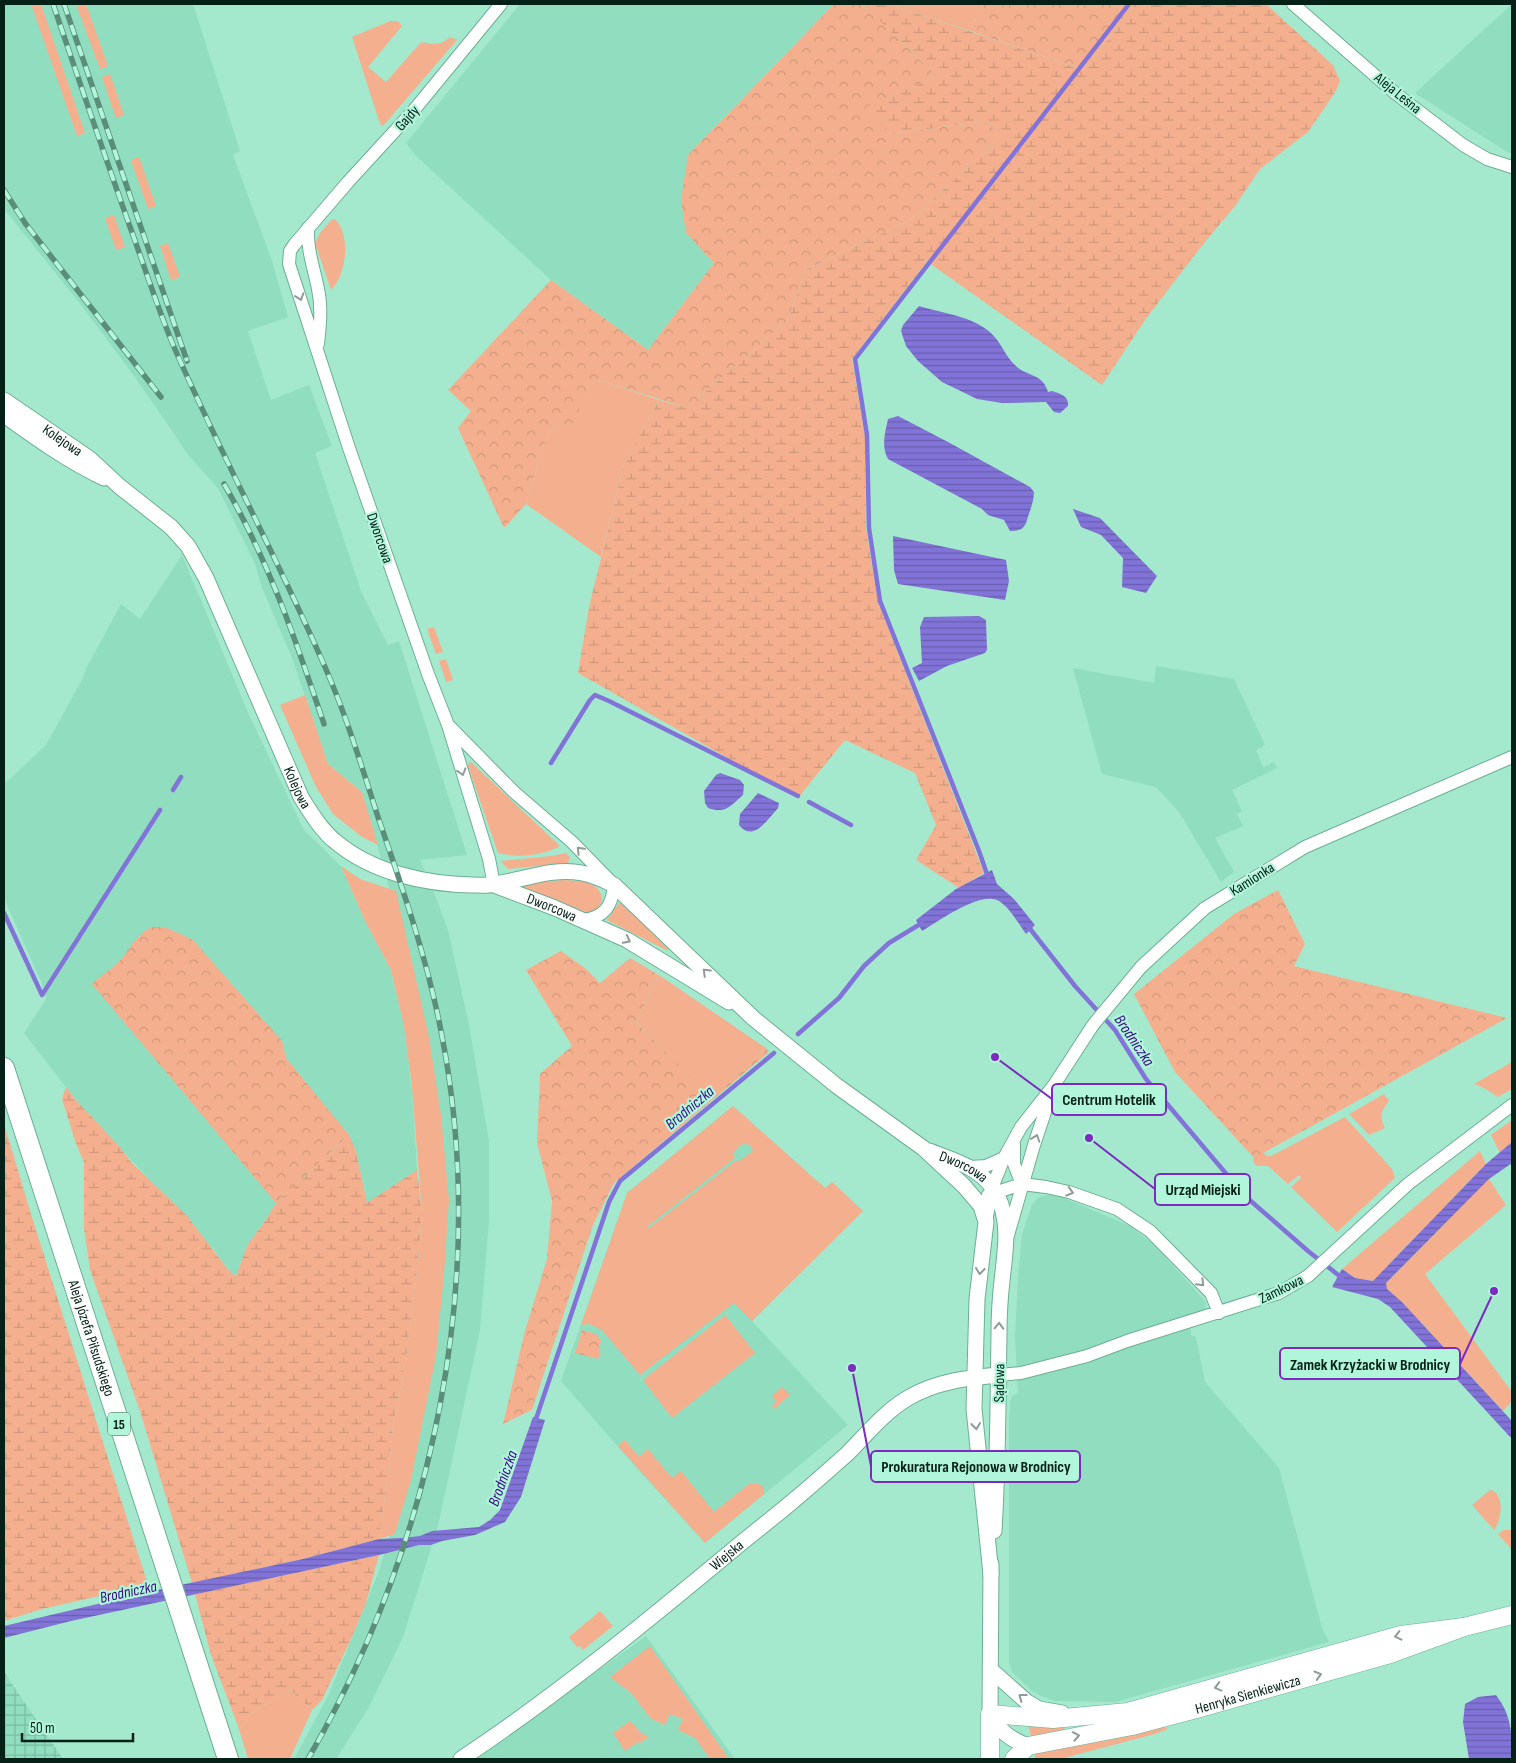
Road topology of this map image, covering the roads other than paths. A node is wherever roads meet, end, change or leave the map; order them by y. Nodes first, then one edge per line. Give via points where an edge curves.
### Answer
1 (501, 4) edge
2 (1294, 4) edge
3 (1512, 167) edge
4 (308, 228) junction
5 (318, 349) junction
6 (4, 400) edge
7 (4, 415) edge
8 (56, 443) junction
9 (448, 725) junction
10 (1512, 757) edge
11 (494, 885) junction
12 (614, 885) junction
13 (583, 920) junction
14 (753, 1018) junction
15 (4, 1068) edge
16 (1054, 1085) junction
17 (1512, 1104) edge
18 (1014, 1138) junction
19 (923, 1148) junction
20 (1004, 1158) junction
21 (970, 1167) junction
22 (1022, 1184) junction
23 (969, 1192) junction
24 (993, 1192) junction
25 (986, 1222) junction
26 (1007, 1239) junction
27 (1219, 1313) junction
28 (999, 1375) junction
29 (974, 1377) junction
30 (991, 1574) junction
31 (1512, 1615) edge
32 (991, 1670) junction
33 (1172, 1708) junction
34 (990, 1714) junction
35 (1084, 1716) junction
36 (1028, 1746) junction
37 (228, 1759) edge
38 (461, 1759) edge
39 (990, 1759) edge
40 (1014, 1759) edge

1 - 4 street, Gajdy via 414,110
2 - 3 street, Aleja Leśna via 1395,93 1463,145
4 - 5 street, Dworcowa via 309,254 320,307
4 -> 5 street, Dworcowa via 290,251 289,264
5 - 9 street, Dworcowa via 349,448
6 - 8 street, Kolejowa
7 - 8 street, Kolejowa
8 - 11 street, Kolejowa via 90,459 171,527 188,546 210,587 301,797 336,842 376,866 412,878 449,884
9 -> 11 street, Dworcowa
12 -> 9 street, Dworcowa
10 - 16 street, Kamionka via 1299,851 1206,908 1141,967 1093,1025
11 - 12 street, Kolejowa via 551,872 571,871 589,874
11 - 13 street, Dworcowa
12 - 13 street via 608,908 594,918
14 -> 12 street, Dworcowa
13 -> 14 street, Dworcowa via 627,940
14 - 19 street, Dworcowa via 837,1086
15 - 37 main road, Aleja Józefa Piłsudskiego / 15
16 - 18 street, Kamionka
22 -> 16 street, Kamionka
17 - 27 street, Zamkowa via 1408,1184 1308,1276 1279,1293
18 - 20 street, Kamionka
18 - 22 street via 1014,1164
19 - 21 street, Dworcowa
19 - 23 street, Dworcowa
20 - 21 street via 986,1166
20 - 24 street, Kamionka
21 - 24 street, Dworcowa via 984,1178
22 - 24 street
22 - 26 street, Kamionka
22 -> 27 street via 1070,1192 1127,1215 1150,1231 1211,1293
23 - 24 street
23 - 25 street via 981,1206
24 - 25 street, Kamionka
24 - 26 street, Sądowa via 1003,1210
25 -> 29 street, Sądowa via 977,1299
28 -> 26 street, Sądowa via 1001,1293
27 - 28 street, Zamkowa via 1087,1356 1021,1373
28 - 29 street, Wiejska
28 - 30 street, Sądowa
29 -> 30 street, Sądowa via 974,1408
29 - 38 street, Wiejska via 924,1389 892,1409 793,1501 632,1633 525,1716
30 - 32 street, Sądowa
31 - 33 main road, Henryka Sienkiewicza via 1464,1627 1401,1635 1267,1681
32 - 34 street, Sądowa
35 -> 32 street, Henryka Sienkiewicza via 1039,1709
33 - 35 main road, Henryka Sienkiewicza
36 -> 33 main road, Henryka Sienkiewicza via 1132,1726
34 - 35 main road, Henryka Sienkiewicza via 1053,1719
34 - 36 street via 1005,1734
34 - 39 main road, Sądowa
36 - 40 main road

